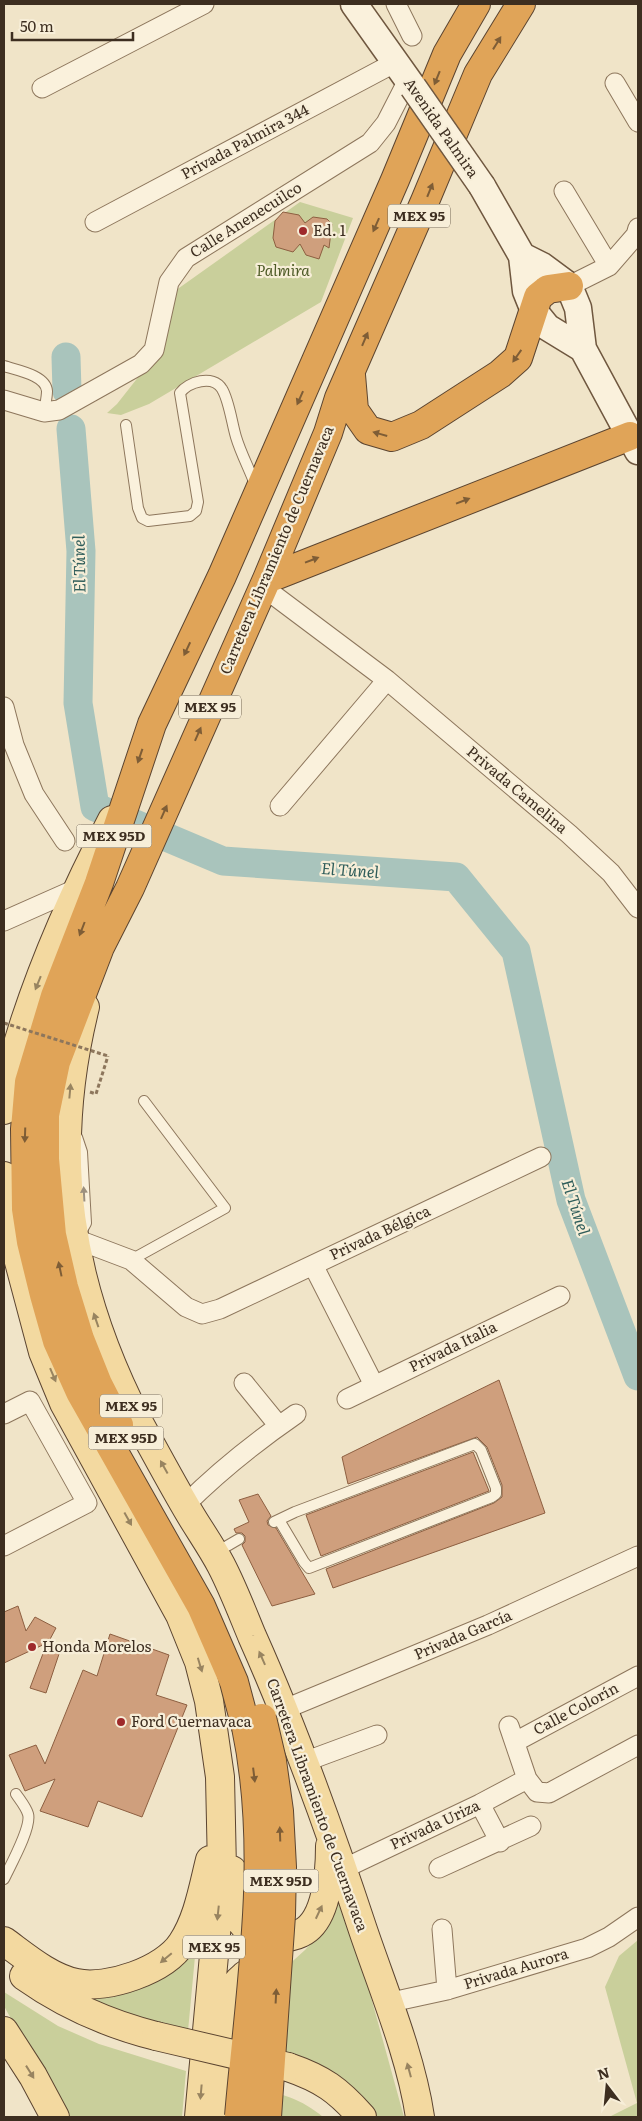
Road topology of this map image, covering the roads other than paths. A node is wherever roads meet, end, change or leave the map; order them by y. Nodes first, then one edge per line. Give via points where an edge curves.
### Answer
1 (204, 4) edge
2 (354, 4) edge
3 (396, 4) edge
4 (476, 4) edge
5 (521, 4) edge
6 (412, 36) dead end
7 (405, 76) junction
8 (615, 83) dead end
9 (42, 88) dead end
10 (638, 122) edge
11 (564, 190) dead end
12 (95, 222) dead end
13 (638, 228) edge
14 (522, 256) junction
15 (609, 266) junction
16 (569, 286) junction
17 (534, 311) junction
18 (583, 349) junction
19 (4, 366) edge
20 (351, 371) junction
21 (4, 400) edge
22 (44, 412) junction
23 (126, 425) dead end
24 (634, 444) edge
25 (259, 492) junction
26 (265, 583) junction
27 (388, 680) junction
28 (4, 707) edge
29 (9, 748) edge
30 (129, 788) joint
31 (280, 806) dead end
32 (65, 841) dead end
33 (85, 884) junction
34 (638, 908) edge
35 (4, 921) edge
36 (100, 948) junction
37 (144, 1101) dead end
38 (4, 1110) edge
39 (541, 1157) dead end
40 (4, 1176) edge
41 (73, 1236) junction
42 (131, 1260) junction
43 (314, 1265) junction
44 (560, 1296) dead end
45 (244, 1383) dead end
46 (374, 1385) junction
47 (347, 1398) dead end
48 (4, 1414) edge
49 (296, 1414) dead end
50 (279, 1426) junction
51 (185, 1506) junction
52 (277, 1521) joint
53 (239, 1539) dead end
54 (4, 1546) edge
55 (214, 1554) junction
56 (638, 1556) edge
57 (220, 1631) junction
58 (638, 1676) edge
59 (285, 1709) junction
60 (377, 1735) dead end
61 (638, 1745) edge
62 (304, 1762) junction
63 (220, 1777) junction
64 (532, 1785) junction
65 (16, 1794) dead end
66 (480, 1804) junction
67 (221, 1818) junction
68 (531, 1826) dead end
69 (331, 1834) junction
70 (500, 1842) junction
71 (439, 1868) dead end
72 (342, 1869) junction
73 (4, 1879) edge
74 (638, 1917) edge
75 (442, 1929) dead end
76 (303, 1933) junction
77 (4, 1942) edge
78 (4, 1958) edge
79 (4, 1982) edge
80 (447, 1990) junction
81 (387, 2003) junction
82 (4, 2031) edge
83 (155, 2044) junction
84 (287, 2075) junction
85 (55, 2117) edge
86 (199, 2117) edge
87 (218, 2117) edge
88 (239, 2117) edge
89 (267, 2117) edge
90 (339, 2117) edge
91 (362, 2117) edge
92 (420, 2117) edge

1 - 9 street
2 - 7 main road, Avenida Palmira
3 - 6 street
4 -> 25 highway, MEX 95 via 447,54
20 -> 5 highway, Carretera Libramiento de Cuernavaca / MEX 95 via 478,74
7 - 12 street, Privada Palmira 344
7 - 14 main road, Avenida Palmira, bridge via 482,186
7 - 22 street, Calle Anenecuilco via 386,123 370,143 186,258 169,282 154,350 141,364 59,410
8 - 10 street
11 - 15 street
13 - 15 street via 636,235
14 - 16 main road
14 - 17 main road, Avenida Palmira via 526,291
15 - 16 street
16 - 17 highway via 542,292
16 - 18 main road via 578,308
17 - 18 main road, Avenida Palmira via 547,327
17 -> 20 highway via 518,358 500,374 421,425 392,437 368,430 354,410
18 - 24 main road
19 - 22 lane via 38,378 45,384
20 - 26 highway, Carretera Libramiento de Cuernavaca / MEX 95
21 - 22 street
23 - 25 lane via 142,518 148,521 190,516 196,511 198,502 180,393 184,388 207,380 215,381 222,389 237,440
26 -> 24 highway
25 -> 30 highway, MEX 95 via 152,724
26 - 27 street, Privada Camelina
36 -> 26 highway, Carretera Libramiento de Cuernavaca / MEX 95 via 130,888
27 - 31 street
27 - 34 street, Privada Camelina via 569,834 611,873
28 - 29 street
29 - 32 street
30 - 33 highway, MEX 95D
33 - 35 street
33 -> 38 main road via 35,991 6,1085
33 -> 57 highway, MEX 95D via 29,1082 24,1147 26,1209 31,1242 57,1341 80,1392 183,1574
41 -> 36 main road, Carretera Libramiento de Cuernavaca / MEX 95 via 66,1162 70,1088 82,1018
57 -> 36 highway, MEX 95D via 194,1557 98,1384 64,1287 52,1234 44,1159 48,1094 59,1053
37 - 42 lane via 225,1208
39 - 43 street, Privada Bélgica
40 -> 63 main road, MEX 95 via 6,1213 43,1352 64,1403 183,1623 199,1662 209,1701
41 - 42 street
51 -> 41 main road, Carretera Libramiento de Cuernavaca / MEX 95 via 114,1372 83,1283
42 - 43 street via 186,1307 202,1314 220,1309
43 - 46 street, Privada Bélgica
44 - 46 street, Privada Italia
45 - 50 street
46 - 47 street, Privada Italia
48 - 54 street via 30,1401 88,1503
49 - 50 street
50 - 51 street via 216,1474
51 - 55 main road, Carretera Libramiento de Cuernavaca / MEX 95
52 - 52 lane via 474,1444 481,1450 496,1488 492,1497 309,1568
53 - 55 lane
59 -> 55 main road, Carretera Libramiento de Cuernavaca / MEX 95 via 222,1565
56 - 59 street, Privada García via 488,1625
57 -> 88 highway, MEX 95D, bridge via 252,1754 257,1805 258,1915
89 -> 57 highway, MEX 95D, bridge via 281,1915 279,1811 272,1761 250,1676
58 - 64 street, Calle Colorín via 512,1734
59 - 62 main road, Carretera Libramiento de Cuernavaca / MEX 95
60 - 62 street
61 - 64 street, Privada Uriza via 549,1793
62 - 69 main road, Carretera Libramiento de Cuernavaca / MEX 95
63 - 67 main road, MEX 95
63 - 76 main road via 242,1922 253,1933 268,1939
64 - 66 street, Privada Uriza
65 - 73 lane via 29,1818
66 - 70 street
66 - 72 street, Privada Uriza
67 -> 77 main road via 193,1924 181,1945 150,1970 113,1981 77,1983 38,1966
67 -> 86 main road, MEX 95 via 222,1869
68 - 70 street
69 - 72 main road, Carretera Libramiento de Cuernavaca / MEX 95
76 -> 69 main road via 316,1918 325,1897
70 - 71 street
72 - 81 main road, Carretera Libramiento de Cuernavaca / MEX 95
74 - 80 street, Privada Aurora via 587,1948
75 - 80 street
76 - 87 main road via 261,1968 245,1974 233,1987 227,2000 222,2042
78 - 83 main road via 18,1972 63,2001
79 - 83 main road via 50,2011 90,2030
80 - 81 street, Privada Aurora
92 -> 81 main road, Carretera Libramiento de Cuernavaca / MEX 95
82 -> 85 main road
83 - 84 main road, bridge
84 - 90 main road
84 - 91 main road via 312,2075 331,2086

